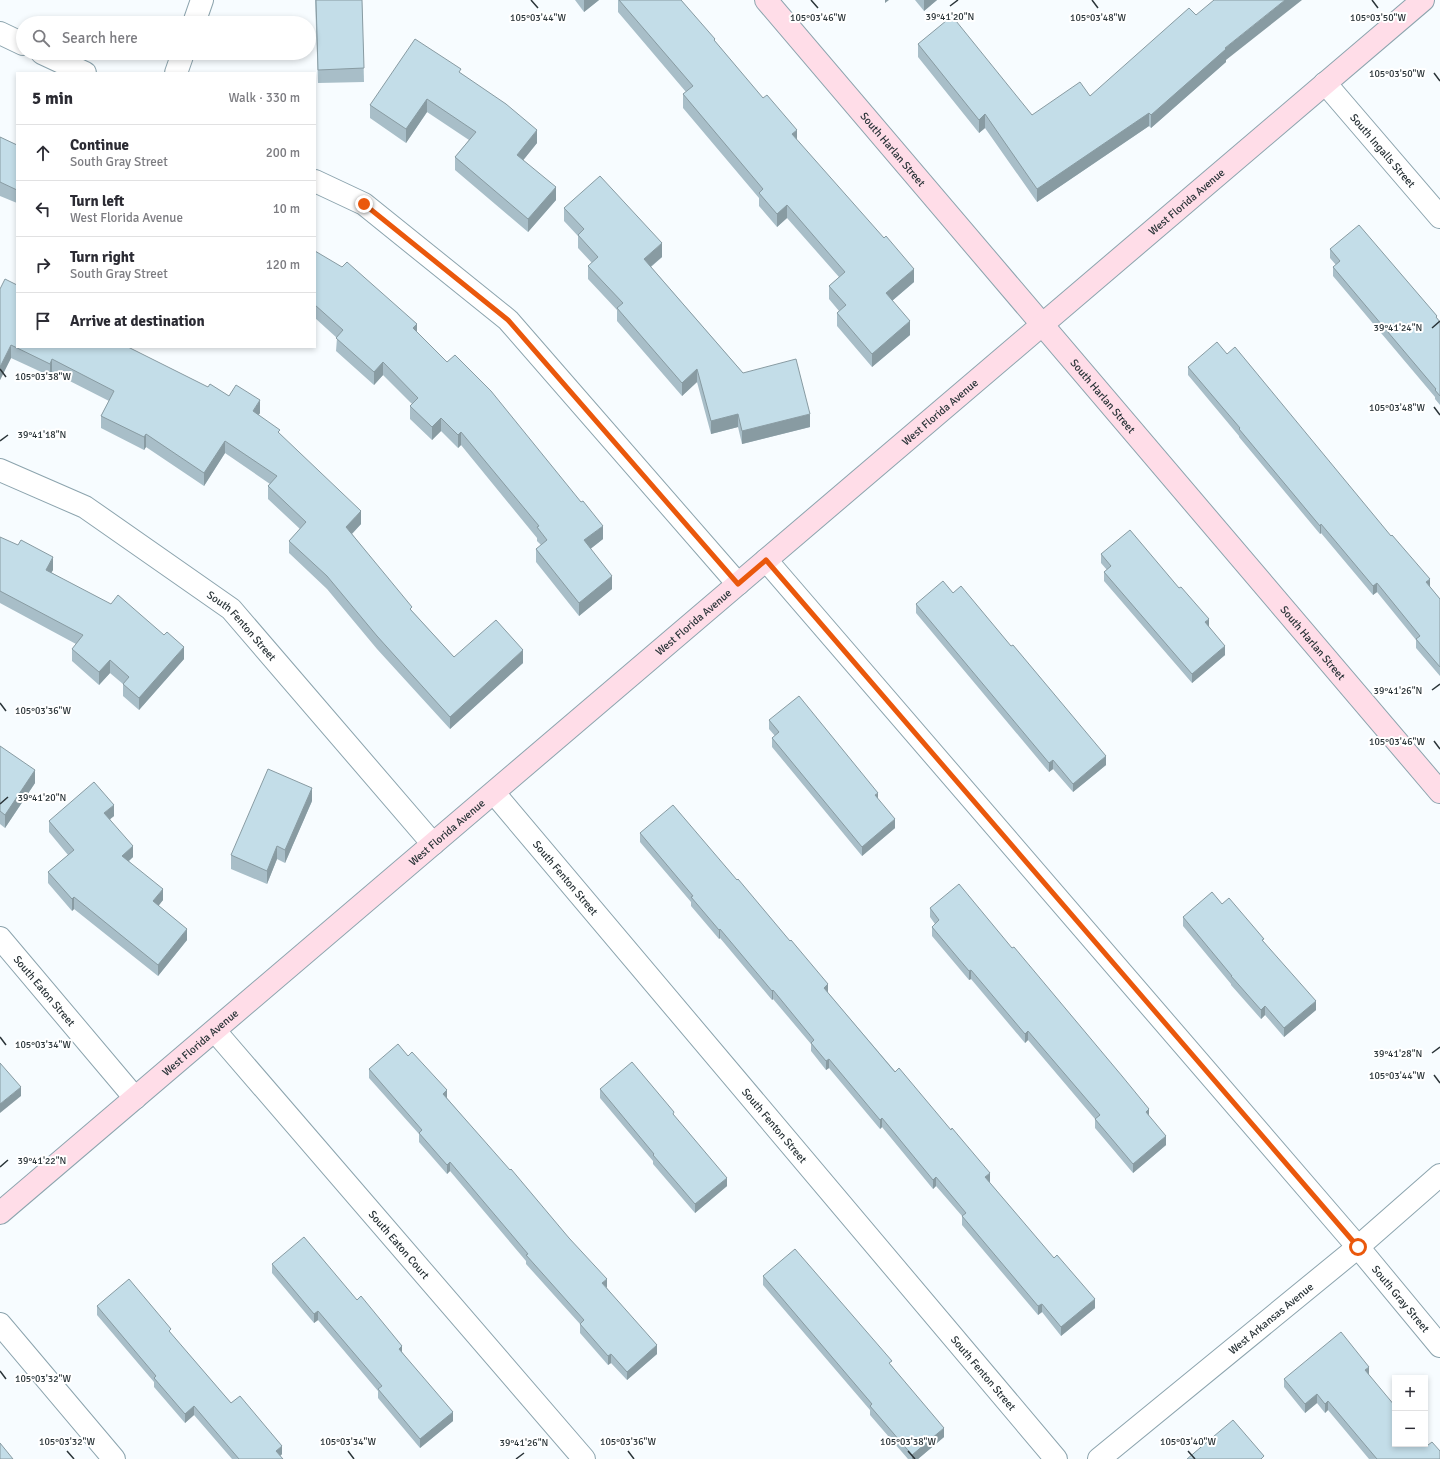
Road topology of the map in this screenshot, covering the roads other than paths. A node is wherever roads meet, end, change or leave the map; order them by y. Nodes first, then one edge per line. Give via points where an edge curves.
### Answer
1 (202, 0) edge
2 (766, 0) edge
3 (1423, 0) edge
4 (196, 16) edge
5 (0, 33) edge
6 (16, 41) edge
7 (57, 60) edge
8 (181, 60) edge
9 (83, 72) edge
10 (176, 72) edge
11 (1325, 83) junction
12 (316, 182) edge
13 (1440, 217) edge
14 (1042, 325) junction
15 (0, 470) edge
16 (766, 560) junction
17 (738, 584) junction
18 (494, 792) junction
19 (1440, 792) edge
20 (433, 844) junction
21 (0, 938) edge
22 (215, 1031) junction
23 (135, 1098) junction
24 (1440, 1175) edge
25 (0, 1213) edge
26 (1358, 1247) junction
27 (0, 1324) edge
28 (1440, 1346) edge
29 (114, 1459) edge
30 (584, 1459) edge
31 (1056, 1459) edge
32 (1099, 1459) edge

1 - 4 street
2 - 14 street, South Harlan Street
3 - 11 street, West Florida Avenue
5 - 6 street
7 - 9 street
8 - 10 street
11 - 13 street, South Ingalls Street
11 - 14 street, West Florida Avenue
12 - 17 street via 364,204 508,320
14 - 16 street, West Florida Avenue
14 - 19 street, South Harlan Street
15 - 20 street, South Fenton Street via 85,507 231,609
16 - 17 street, West Florida Avenue
16 - 26 street, South Gray Street
17 - 18 street, West Florida Avenue
18 - 20 street, West Florida Avenue
18 - 31 street, South Fenton Street
20 - 22 street, West Florida Avenue
21 - 23 street, South Eaton Street
22 - 23 street, West Florida Avenue
22 - 30 street, South Eaton Court
23 - 25 street, West Florida Avenue
24 - 26 street, West Arkansas Avenue
26 - 28 street, South Gray Street
26 - 32 street, West Arkansas Avenue
27 - 29 street

